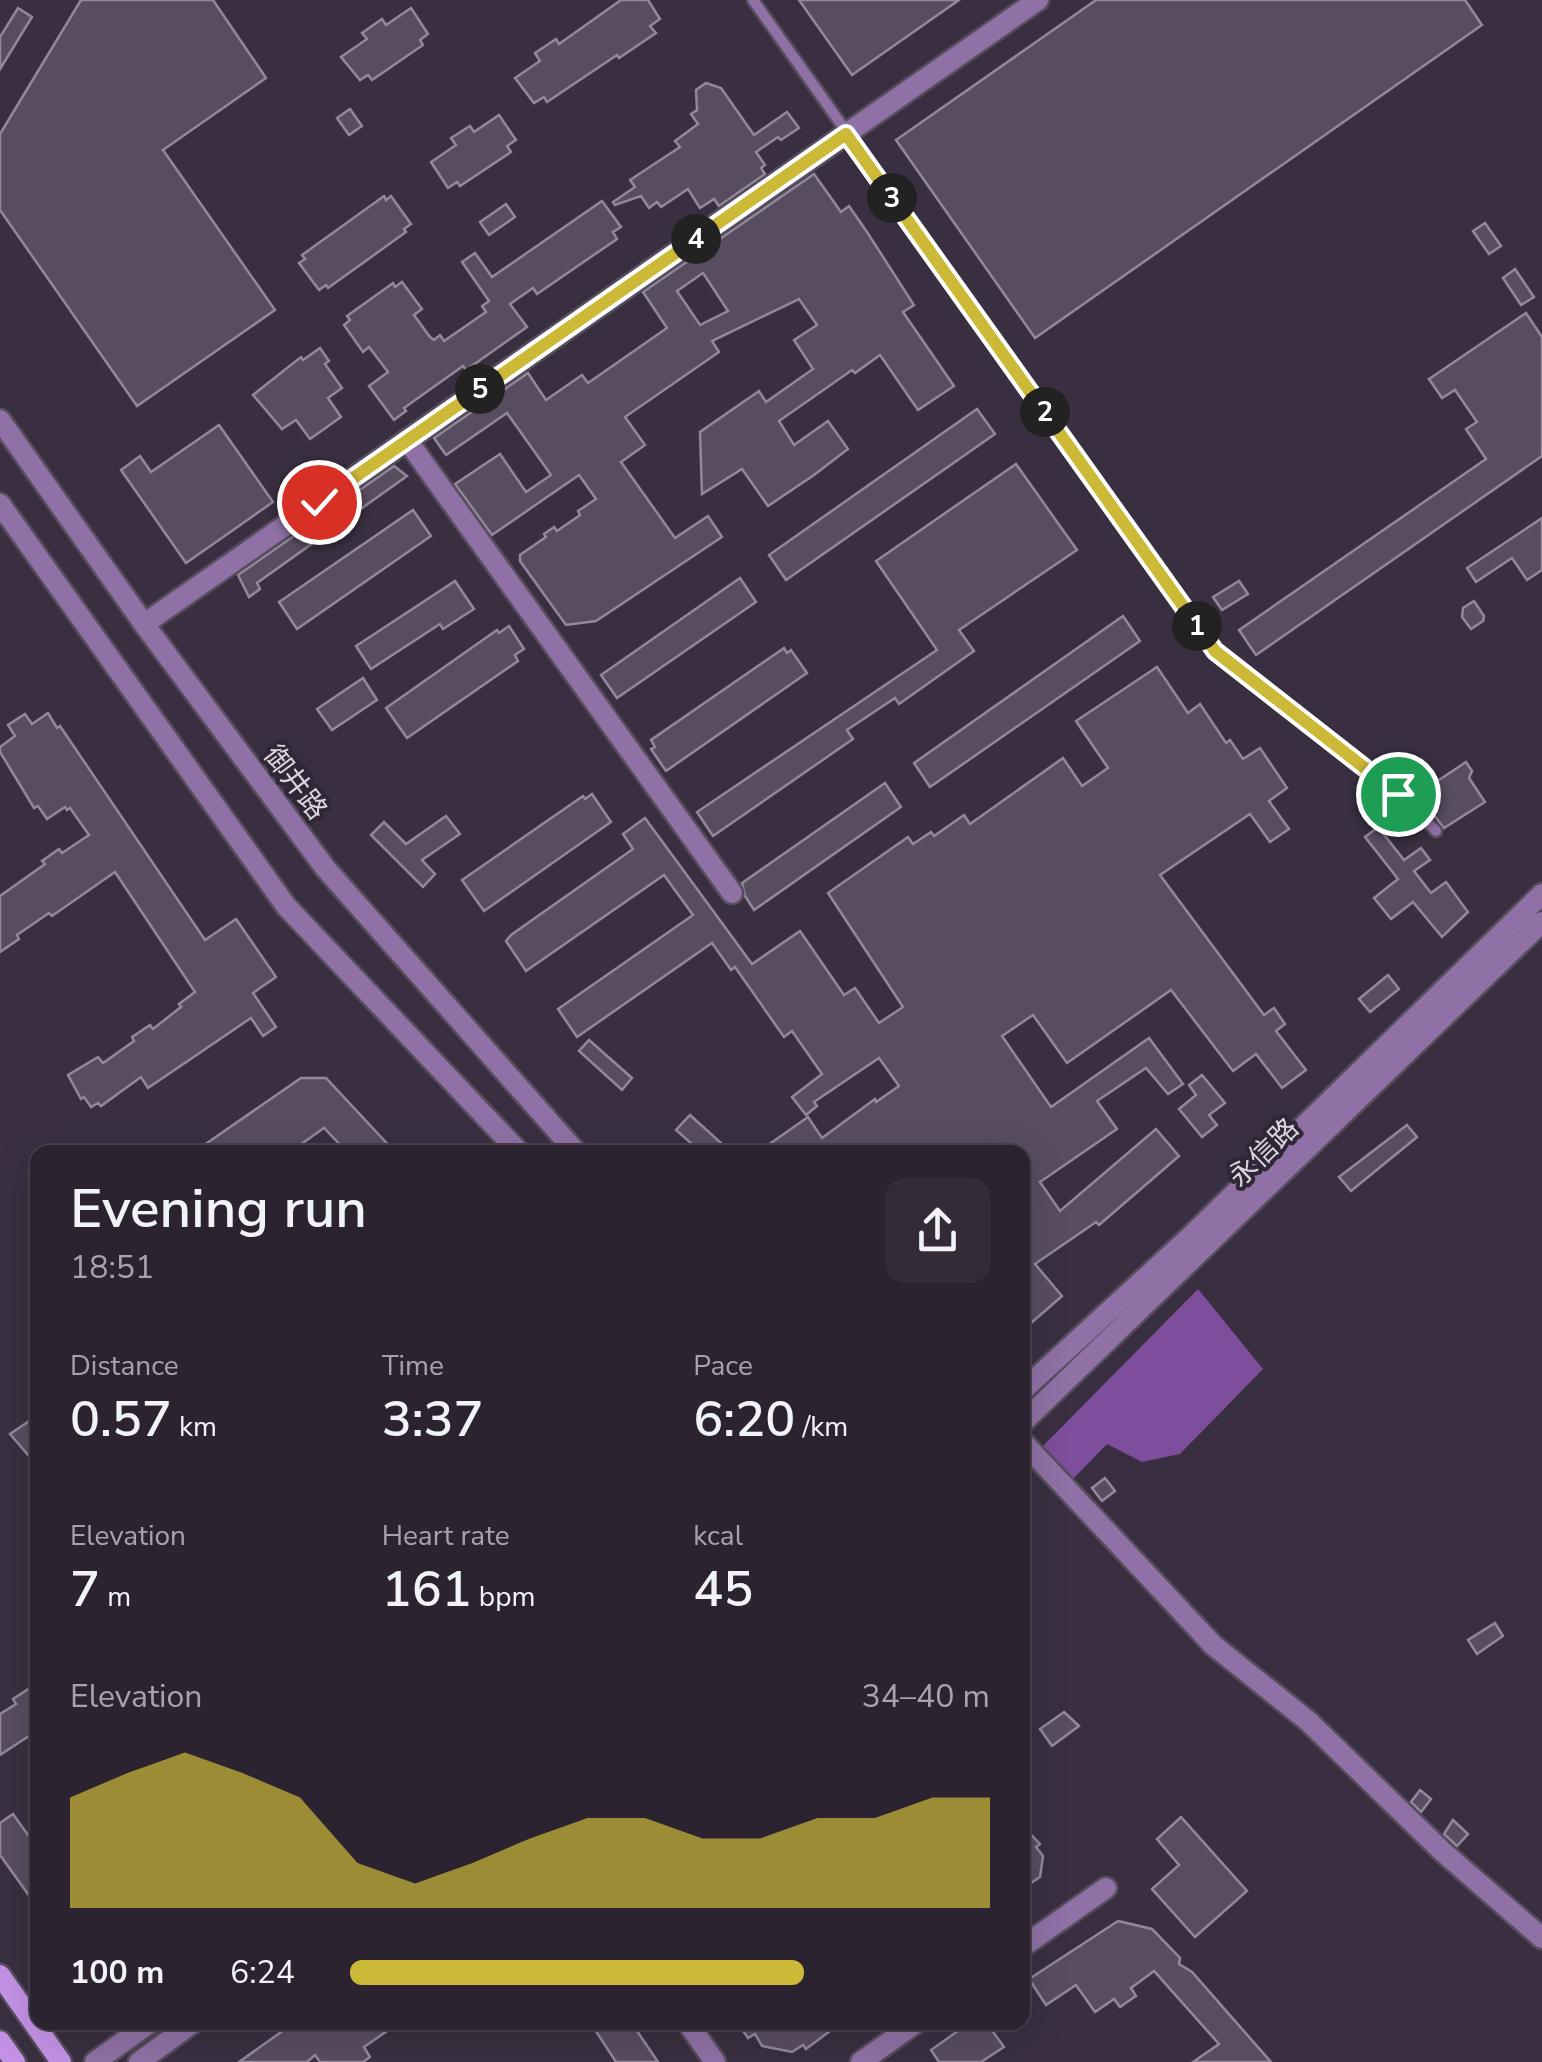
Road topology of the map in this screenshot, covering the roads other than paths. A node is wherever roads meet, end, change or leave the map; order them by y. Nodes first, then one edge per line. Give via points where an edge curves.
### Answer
1 (753, 0) edge
2 (1038, 0) edge
3 (846, 134) junction
4 (0, 420) edge
5 (407, 440) junction
6 (0, 504) edge
7 (144, 624) junction
8 (1436, 830) dead end
9 (732, 893) dead end
10 (1542, 894) edge
11 (1542, 922) edge
12 (512, 1145) edge
13 (570, 1145) edge
14 (1030, 1384) edge
15 (1030, 1415) edge
16 (1030, 1450) edge
17 (1106, 1888) dead end
18 (1542, 1938) edge
19 (1030, 1942) edge
20 (0, 1975) edge
21 (30, 2018) edge
22 (39, 2030) edge
23 (140, 2030) edge
24 (183, 2030) edge
25 (693, 2030) edge
26 (906, 2030) edge
27 (0, 2040) edge
28 (15, 2062) edge
29 (61, 2062) edge
30 (95, 2062) edge
31 (139, 2062) edge
32 (715, 2062) edge
33 (861, 2062) edge

1 - 3 lane
2 - 3 street
3 - 5 street
3 - 8 lane via 1215,651
4 - 7 street, 御井路
5 - 7 street
5 - 9 street
6 - 12 street via 286,906
7 - 13 street, 御井路 via 326,869
10 - 14 street, 永信路
11 - 15 street, 永信路
16 - 18 street via 1213,1646 1308,1720
17 - 19 street
20 - 21 main road
22 - 29 main road
23 - 30 street
24 - 31 street
25 - 32 street
26 - 33 street
27 - 28 main road

